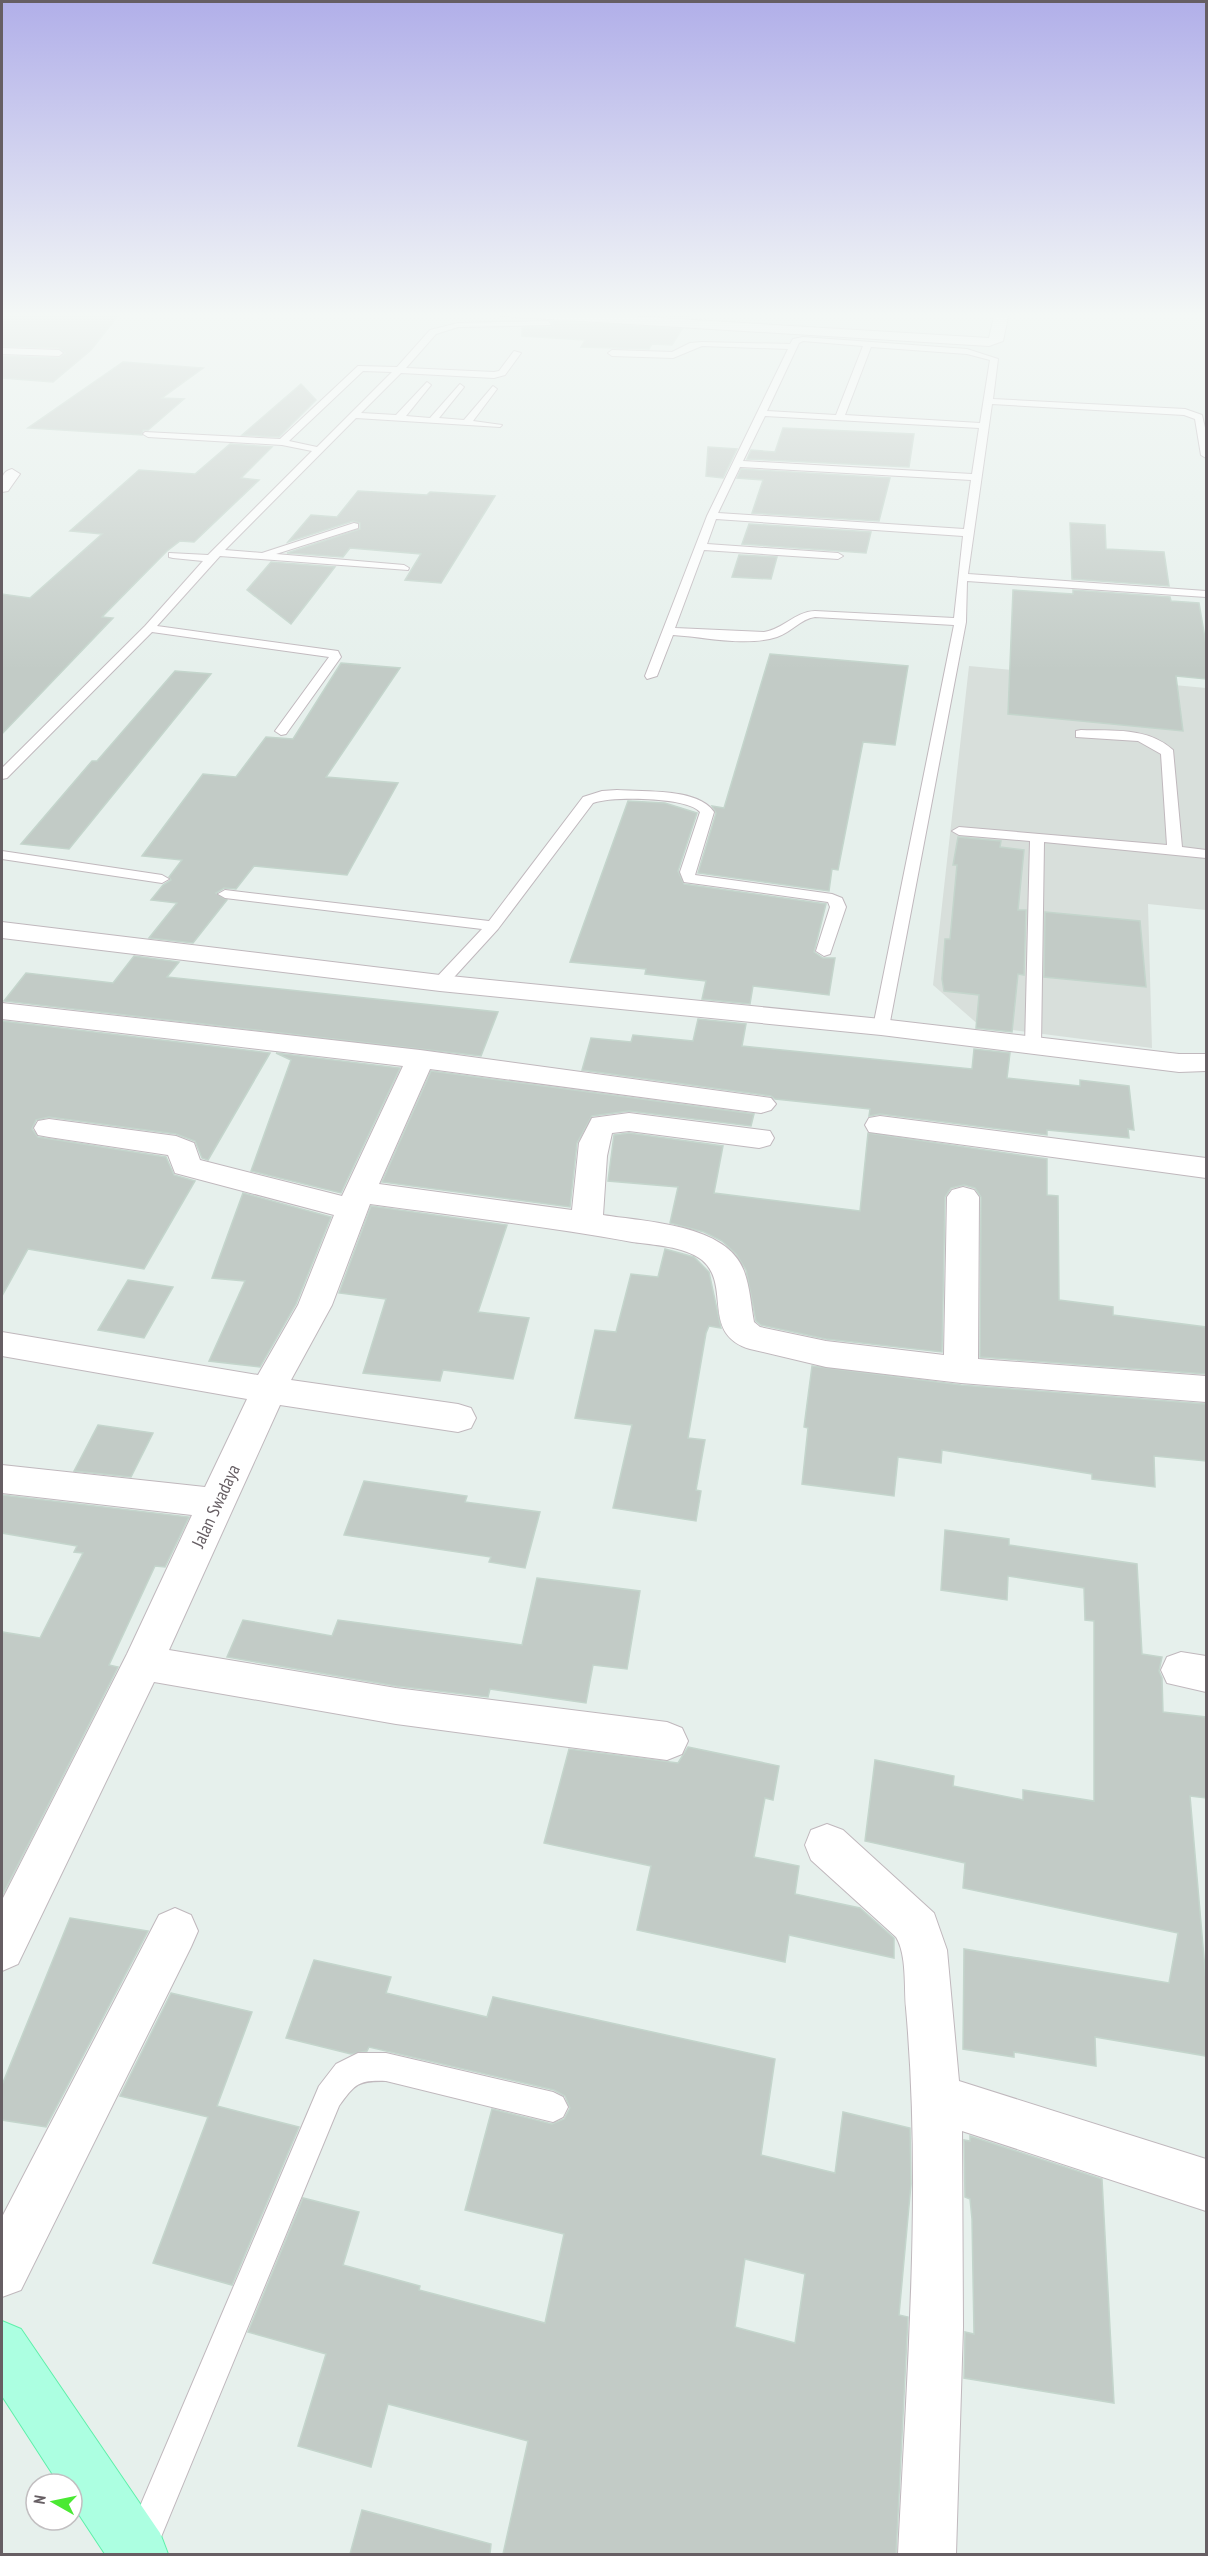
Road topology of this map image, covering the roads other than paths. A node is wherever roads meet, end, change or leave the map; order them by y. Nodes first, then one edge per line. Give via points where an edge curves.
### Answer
1 (293, 431) edge
2 (338, 431) edge
3 (752, 431) edge
4 (984, 431) edge
5 (1202, 431) edge
6 (148, 434) dead end
7 (282, 442) junction
8 (320, 450) junction
9 (1206, 455) edge
10 (736, 464) junction
11 (977, 477) junction
12 (712, 516) junction
13 (354, 526) dead end
14 (969, 533) junction
15 (702, 547) junction
16 (172, 555) dead end
17 (214, 555) junction
18 (259, 556) junction
19 (838, 556) dead end
20 (404, 568) dead end
21 (962, 577) junction
22 (1206, 594) edge
23 (960, 622) junction
24 (149, 628) junction
25 (669, 631) junction
26 (651, 676) dead end
27 (281, 731) dead end
28 (1081, 734) dead end
29 (2, 775) edge
30 (959, 831) dead end
31 (1037, 837) junction
32 (1175, 850) junction
33 (1206, 854) edge
34 (2, 855) edge
35 (162, 879) dead end
36 (225, 894) dead end
37 (493, 926) junction
38 (2, 930) edge
39 (824, 951) dead end
40 (440, 983) junction
41 (2, 1011) edge
42 (881, 1028) junction
43 (1033, 1046) junction
44 (420, 1059) junction
45 (1193, 1063) edge
46 (760, 1104) dead end
47 (880, 1125) dead end
48 (49, 1128) dead end
49 (759, 1138) dead end
50 (1206, 1168) edge
51 (963, 1197) dead end
52 (356, 1200) junction
53 (587, 1223) junction
54 (2, 1344) edge
55 (961, 1370) junction
56 (1206, 1389) edge
57 (269, 1390) junction
58 (458, 1418) dead end
59 (2, 1479) edge
60 (217, 1503) junction
61 (143, 1663) junction
62 (667, 1741) dead end
63 (827, 1845) dead end
64 (175, 1931) dead end
65 (2, 1948) edge
66 (936, 2098) junction
67 (553, 2107) dead end
68 (1206, 2185) edge
69 (2, 2271) edge
70 (2, 2348) edge
71 (139, 2553) edge
72 (927, 2554) edge

1 - 7 lane
2 - 8 lane
3 - 10 lane
4 - 11 lane
5 - 9 lane
6 - 7 lane
7 - 8 lane
8 - 17 lane
10 - 11 lane
10 - 12 lane
11 - 14 lane
12 - 14 lane
12 - 15 lane
13 - 18 lane
14 - 21 lane
15 - 19 lane
15 - 25 lane
16 - 17 lane
17 - 18 lane
17 - 24 lane
18 - 20 lane
21 - 22 lane
21 - 23 lane
23 - 25 lane via 808,614 765,636
23 - 42 lane
24 - 27 lane via 334,654
24 - 29 lane
25 - 26 lane
28 - 32 lane via 1150,740 1163,746 1168,753
30 - 31 lane
31 - 32 lane
31 - 43 lane
32 - 33 lane
34 - 35 lane
36 - 37 lane
37 - 39 lane via 588,800 617,794 691,800 706,808 687,872 689,879 827,896 837,901
37 - 40 lane
38 - 40 street
40 - 42 street
41 - 44 street
42 - 43 street
43 - 45 street
44 - 46 street
44 - 52 street, Jalan Swadaya
47 - 50 street
48 - 52 street via 176,1146 183,1150 186,1166 195,1169
49 - 53 street via 628,1122 603,1125 596,1134 592,1152
51 - 55 street
52 - 53 street
52 - 57 street, Jalan Swadaya via 315,1305
53 - 55 street via 690,1241 713,1252 728,1271 737,1322 750,1337 826,1354
54 - 57 street
55 - 56 street
57 - 58 street
57 - 60 street, Jalan Swadaya
59 - 60 street
60 - 61 street, Jalan Swadaya
61 - 62 street via 396,1706
61 - 65 street, Jalan Swadaya
63 - 66 street via 918,1929 929,1990
64 - 69 street
66 - 68 street
66 - 72 street via 937,2289
67 - 71 lane via 386,2067 366,2066 346,2072 329,2096
70 - 71 main road

